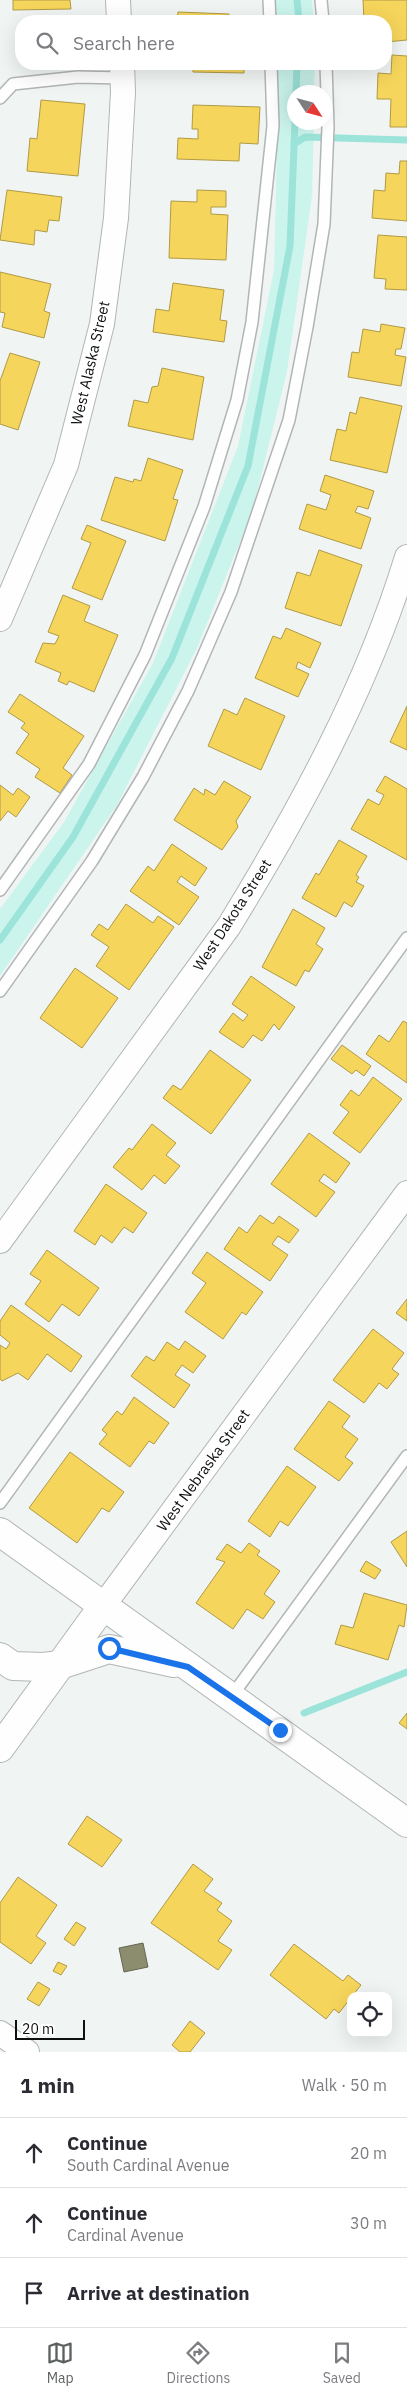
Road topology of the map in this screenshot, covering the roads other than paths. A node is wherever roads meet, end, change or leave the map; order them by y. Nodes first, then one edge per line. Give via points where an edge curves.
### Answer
1 (118, 0) edge
2 (269, 0) edge
3 (321, 0) edge
4 (119, 15) edge
5 (270, 15) edge
6 (322, 15) edge
7 (271, 70) edge
8 (326, 70) edge
9 (122, 71) edge
10 (0, 98) edge
11 (406, 567) edge
12 (0, 619) edge
13 (0, 890) edge
14 (407, 938) edge
15 (0, 991) edge
16 (407, 1193) edge
17 (0, 1241) edge
18 (407, 1456) edge
19 (0, 1503) edge
20 (0, 1532) edge
21 (103, 1606) junction
22 (0, 1657) edge
23 (60, 1665) junction
24 (188, 1667) junction
25 (231, 1696) junction
26 (0, 1748) edge
27 (407, 1823) edge
28 (0, 2033) edge
29 (27, 2052) edge

1 - 4 street
2 - 5 lane
3 - 6 lane
7 - 13 lane via 273,126 252,322 237,400 204,507 145,655 89,764
8 - 15 lane via 328,127 324,224 307,328 289,420 231,592 188,691 143,777 92,862
9 - 10 lane via 12,84
9 - 12 street, West Alaska Street via 116,218 102,324 66,465
11 - 17 street, West Dakota Street via 335,735 255,884 229,926
14 - 19 lane
16 - 21 street, West Nebraska Street
18 - 25 lane
20 - 21 main road
21 - 23 main road, West Nebraska Street
21 - 24 main road
22 - 23 main road via 13,1666
23 - 24 main road via 109,1648
23 - 26 main road, West Nebraska Street
24 - 25 main road
25 - 27 main road
28 - 29 street

